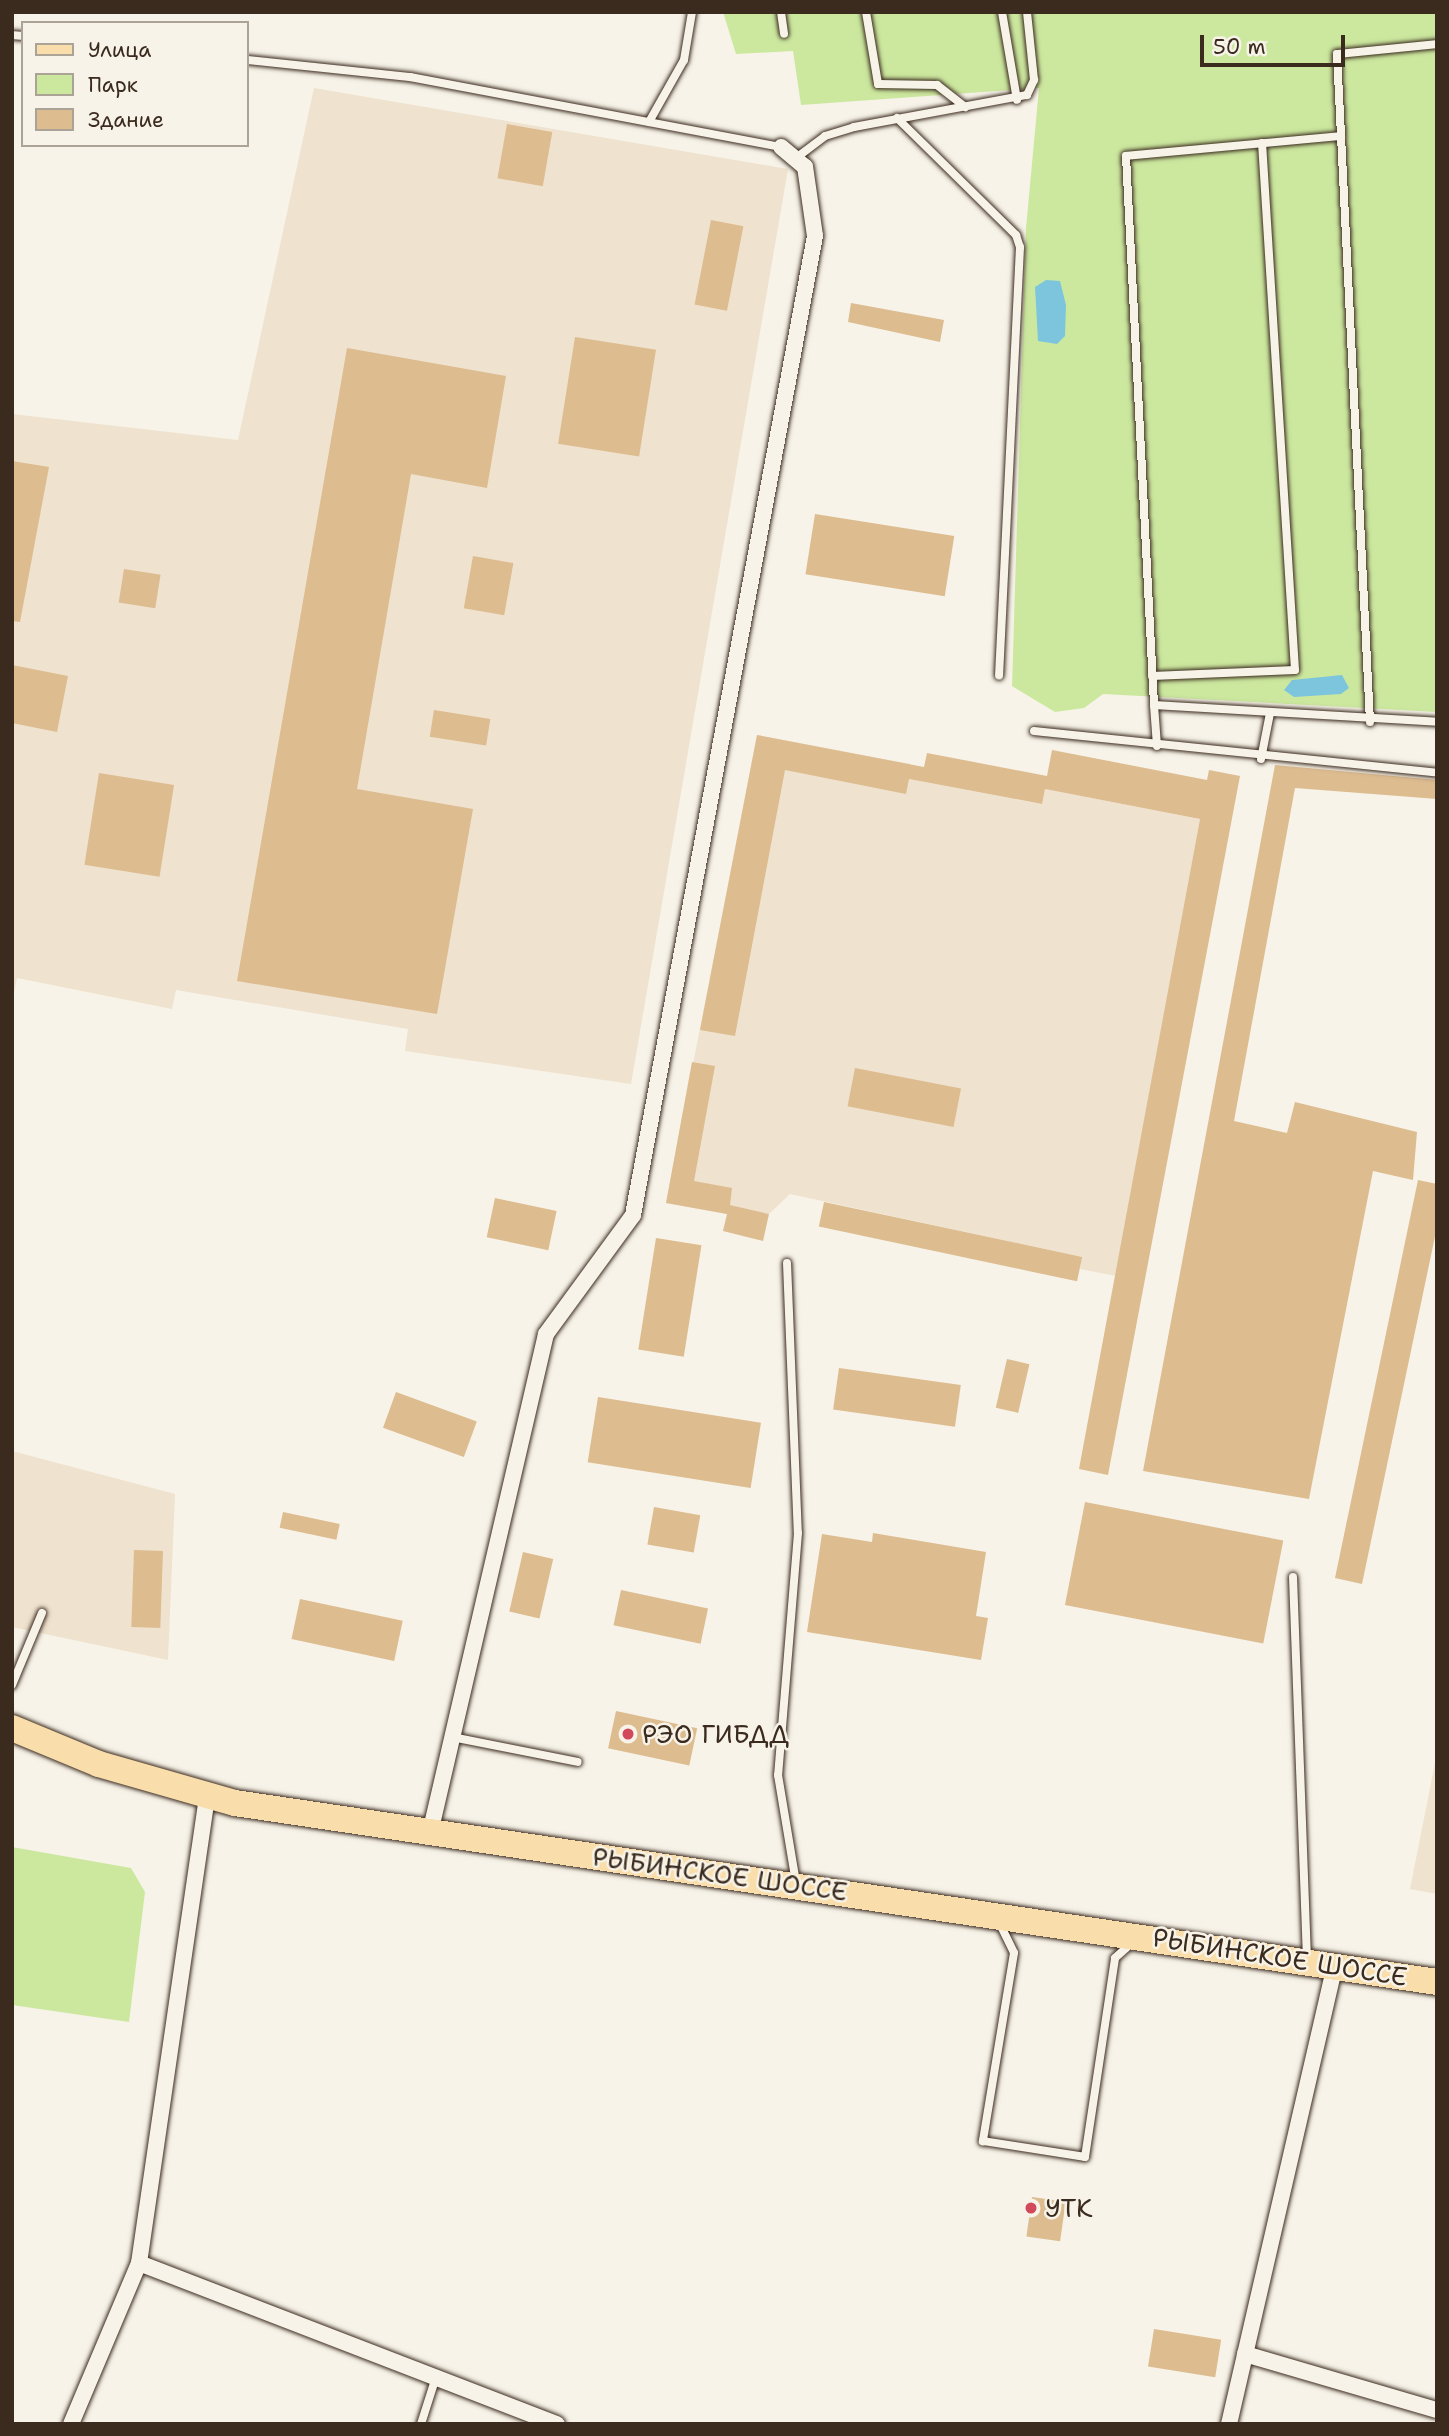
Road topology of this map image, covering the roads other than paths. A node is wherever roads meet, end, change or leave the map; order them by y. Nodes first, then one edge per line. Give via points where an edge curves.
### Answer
1 (692, 12) edge
2 (781, 12) edge
3 (866, 12) edge
4 (1002, 12) edge
5 (1027, 12) edge
6 (784, 34) dead end
7 (1437, 44) edge
8 (248, 60) edge
9 (1017, 100) junction
10 (965, 107) junction
11 (897, 118) junction
12 (649, 122) junction
13 (1341, 136) junction
14 (1262, 143) junction
15 (781, 147) joint
16 (796, 158) junction
17 (999, 675) dead end
18 (1152, 676) junction
19 (1154, 705) junction
20 (1270, 713) junction
21 (1370, 722) junction
22 (1437, 722) edge
23 (1034, 731) dead end
24 (1157, 746) junction
25 (1261, 759) junction
26 (1437, 773) edge
27 (787, 1263) dead end
28 (1293, 1577) dead end
29 (42, 1613) dead end
30 (12, 1685) edge
31 (12, 1728) edge
32 (453, 1737) junction
33 (578, 1762) dead end
34 (207, 1795) junction
35 (430, 1833) junction
36 (796, 1885) junction
37 (995, 1913) junction
38 (1140, 1936) junction
39 (1307, 1960) junction
40 (1335, 1966) junction
41 (1437, 1982) edge
42 (139, 2263) junction
43 (1245, 2354) junction
44 (436, 2377) junction
45 (1437, 2410) edge
46 (71, 2424) edge
47 (421, 2424) edge
48 (557, 2424) edge
49 (1229, 2424) edge

1 - 12 lane via 684,60
2 - 6 lane
3 - 10 lane via 878,84 937,85
4 - 9 lane
5 - 9 lane via 1034,80
7 - 13 lane via 1337,54
8 - 12 lane via 410,77
9 - 10 lane
10 - 11 lane
11 - 16 lane via 825,136
11 - 17 lane via 1016,235 1020,247
12 - 15 lane
13 - 14 lane
13 - 21 lane
14 - 18 lane via 1126,156
14 - 18 lane via 1295,670
15 - 16 street
16 - 32 street via 810,182 816,236 633,1215 546,1334
18 - 19 lane
19 - 20 lane
19 - 24 lane
20 - 21 lane
20 - 25 lane
21 - 22 lane
23 - 24 lane
24 - 25 lane
25 - 26 lane
27 - 36 lane via 798,1533 778,1775
28 - 39 lane
29 - 30 lane
31 - 34 main road, РЫБИНСКОЕ ШОССЕ via 99,1764
32 - 33 lane
32 - 35 street
34 - 35 main road, РЫБИНСКОЕ ШОССЕ
34 - 42 street
35 - 36 main road, РЫБИНСКОЕ ШОССЕ
36 - 37 main road, РЫБИНСКОЕ ШОССЕ
37 - 38 main road, РЫБИНСКОЕ ШОССЕ
37 - 38 lane via 1014,1953 983,2141 1085,2157 1115,1958
38 - 39 main road, РЫБИНСКОЕ ШОССЕ
39 - 40 main road, РЫБИНСКОЕ ШОССЕ
40 - 41 main road, РЫБИНСКОЕ ШОССЕ
40 - 43 street
42 - 44 street
42 - 46 street
43 - 45 street
43 - 49 street
44 - 47 lane
44 - 48 street

